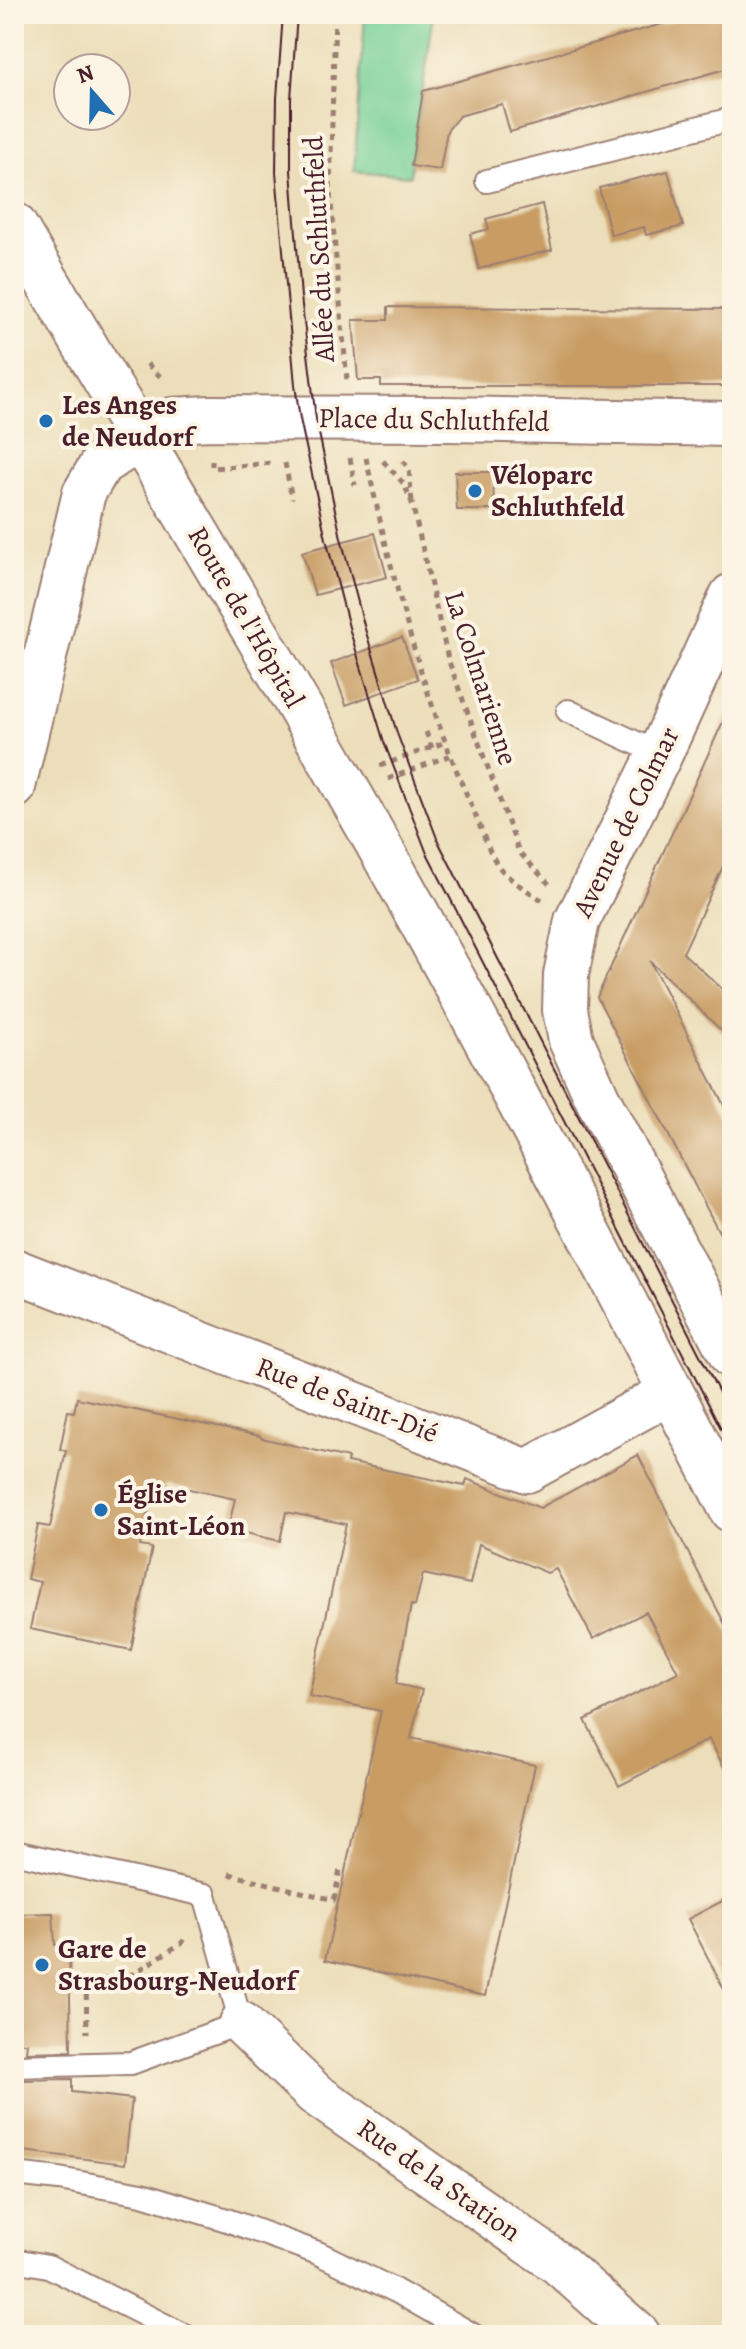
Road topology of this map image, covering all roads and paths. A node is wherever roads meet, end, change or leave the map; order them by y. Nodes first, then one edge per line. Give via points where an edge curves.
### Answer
1 (335, 14) edge
2 (732, 119) edge
3 (487, 181) dead end
4 (14, 225) edge
5 (347, 386) dead end
6 (732, 424) edge
7 (142, 439) junction
8 (364, 449) dead end
9 (396, 452) dead end
10 (365, 457) dead end
11 (350, 458) dead end
12 (285, 463) dead end
13 (355, 485) dead end
14 (292, 499) dead end
15 (412, 503) junction
16 (732, 596) edge
17 (29, 665) edge
18 (568, 711) dead end
19 (426, 732) dead end
20 (446, 742) junction
21 (432, 748) junction
22 (660, 754) junction
23 (451, 755) junction
24 (364, 783) junction
25 (14, 787) edge
26 (568, 903) junction
27 (14, 1270) edge
28 (732, 1356) edge
29 (671, 1392) junction
30 (732, 1510) edge
31 (14, 1852) edge
32 (194, 1892) junction
33 (70, 1985) dead end
34 (241, 2023) junction
35 (14, 2066) edge
36 (14, 2174) edge
37 (14, 2260) edge
38 (184, 2335) edge
39 (473, 2335) edge
40 (639, 2335) edge

1 - 5 path, Allée du Schluthfeld via 330,192
2 - 3 lane
4 - 7 main road, Route de l'Hôpital
6 - 7 main road, Place du Schluthfeld via 210,418 172,420
7 - 17 street via 101,464 84,493
7 - 24 main road, Route de l'Hôpital
8 - 15 path, La Colmarienne via 404,484
9 - 15 path via 409,469
10 - 20 path via 397,591
11 - 13 path
12 - 14 path
15 - 26 path, La Colmarienne via 448,659 519,852
16 - 22 main road, Avenue de Colmar
17 - 25 street
18 - 22 lane
19 - 21 path
20 - 21 path
20 - 23 path
21 - 24 path
22 - 26 main road, Avenue de Colmar
23 - 24 path
23 - 26 path via 498,866 527,891
24 - 29 main road, Route de l'Hôpital via 470,1012
26 - 28 main road, Avenue de Colmar via 577,921 566,975 571,1040
27 - 29 street, Rue de Saint-Dié via 527,1471
29 - 30 main road
31 - 32 lane
32 - 33 path via 183,1942 133,1974
32 - 34 lane via 205,1895
34 - 35 lane via 131,2063
34 - 40 street, Rue de la Station via 315,2094 559,2264
36 - 39 lane via 142,2194 227,2220 318,2253
37 - 38 lane via 48,2266

